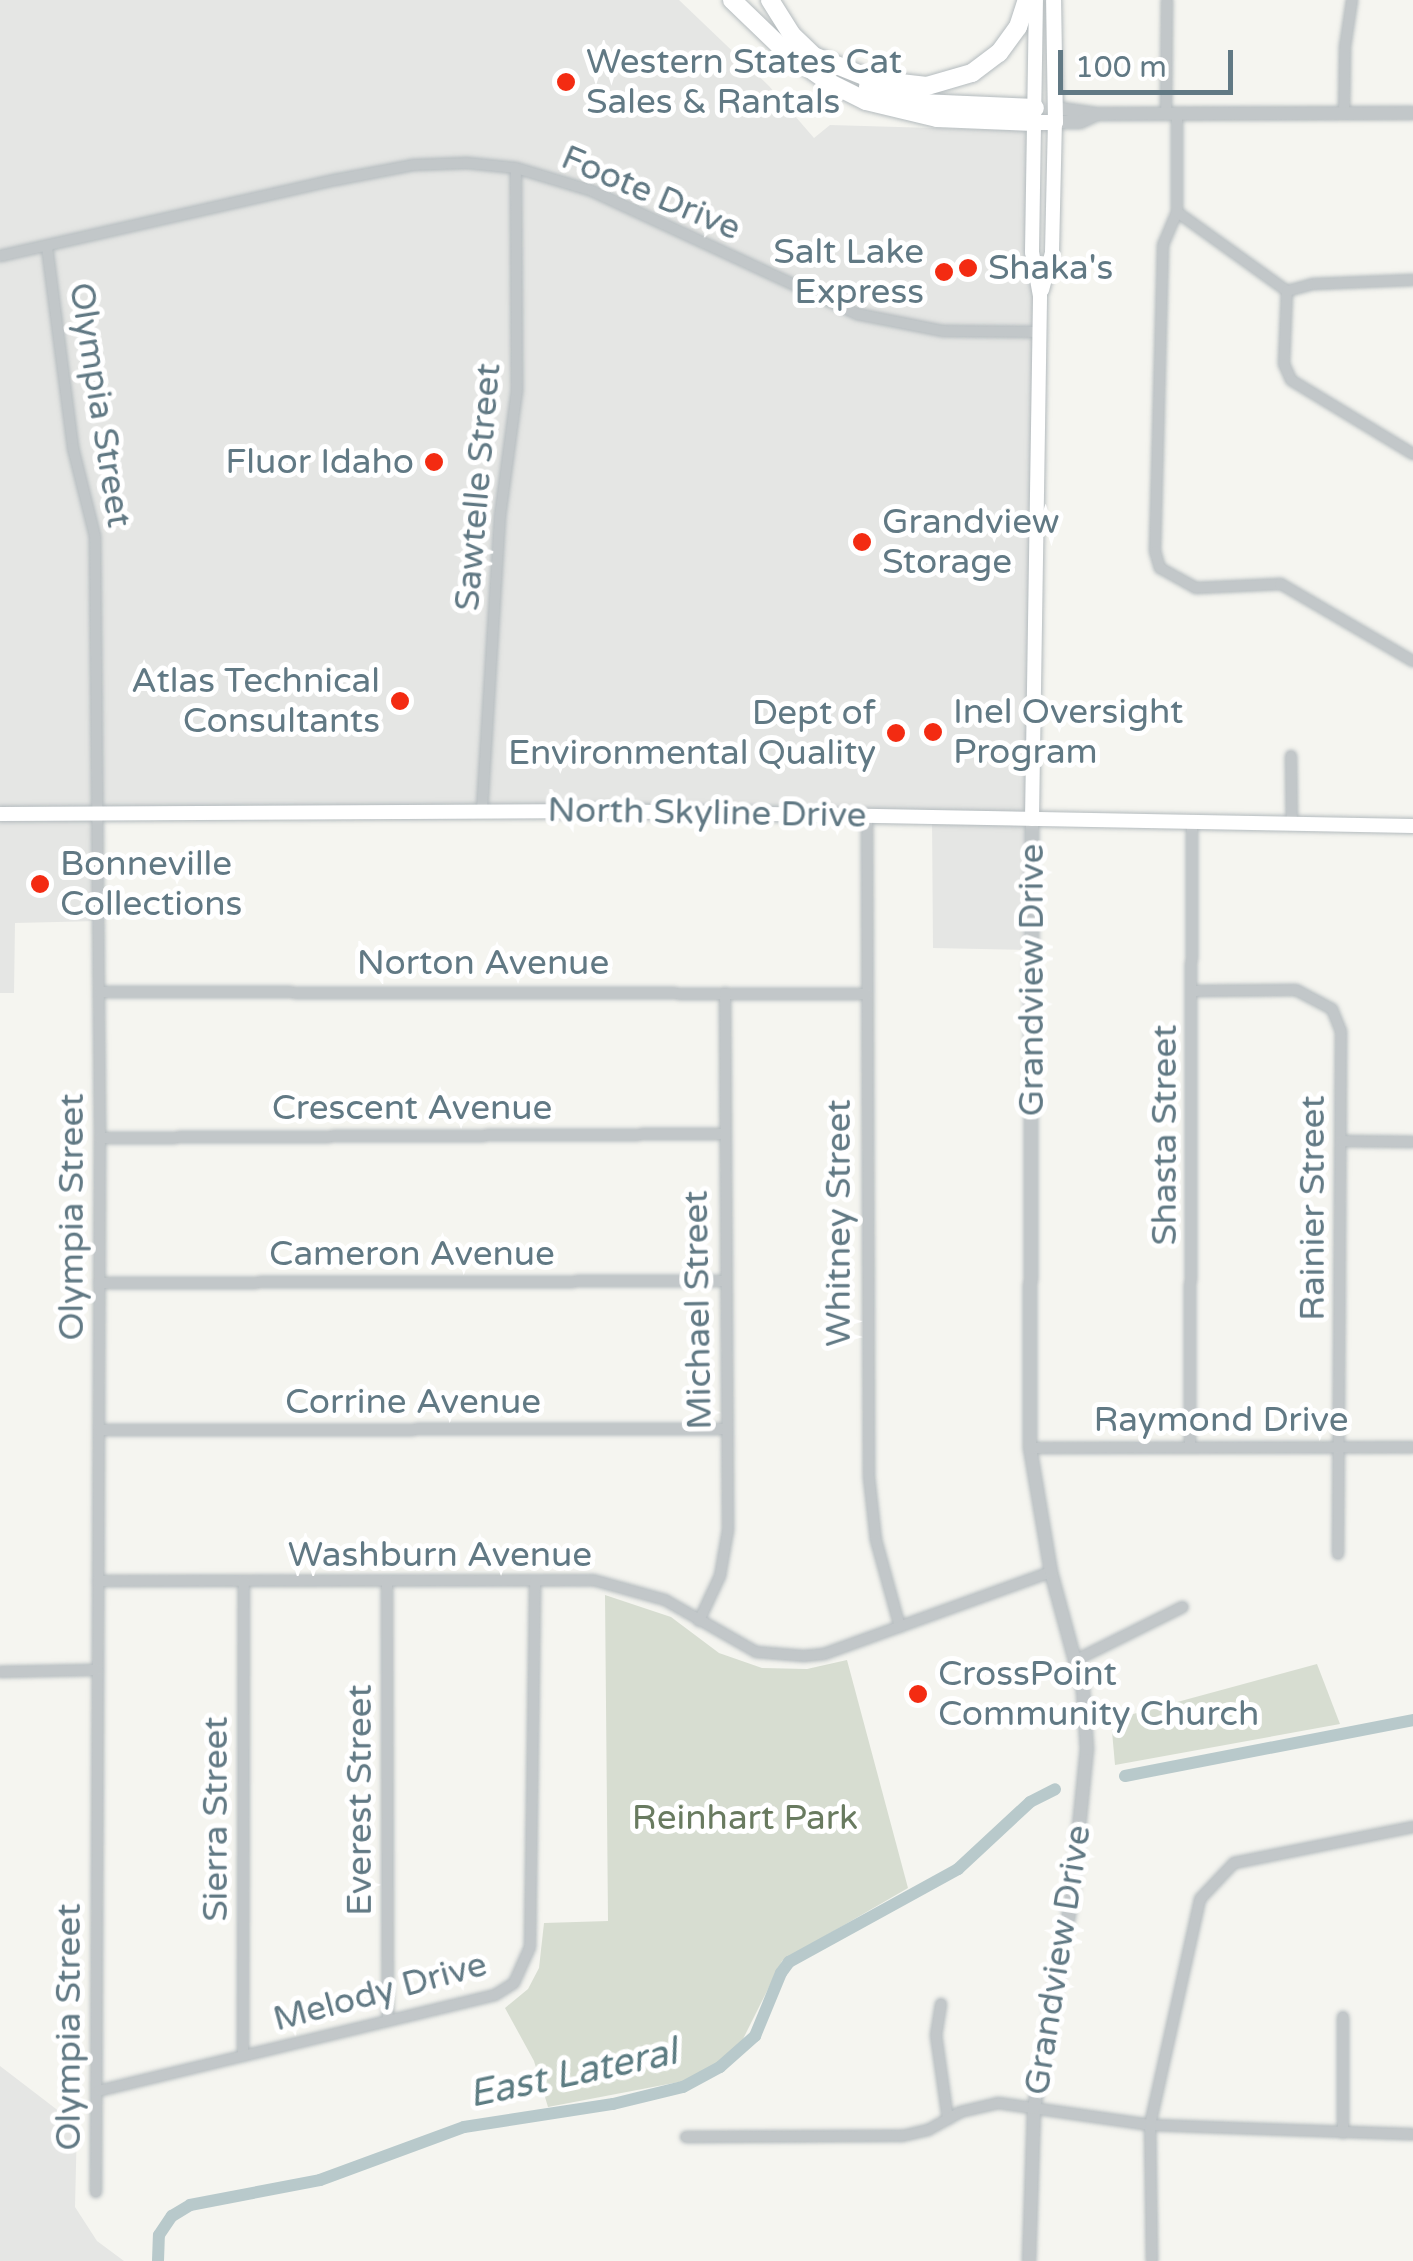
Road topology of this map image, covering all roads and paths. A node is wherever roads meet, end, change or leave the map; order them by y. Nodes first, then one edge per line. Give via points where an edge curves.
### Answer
1 (732, 0) edge
2 (770, 0) edge
3 (1026, 0) edge
4 (1036, 0) edge
5 (1053, 0) edge
6 (1167, 0) edge
7 (1352, 0) edge
8 (814, 56) junction
9 (1344, 113) junction
10 (1413, 113) edge
11 (1172, 114) junction
12 (1035, 115) junction
13 (1055, 115) junction
14 (516, 168) junction
15 (1177, 212) junction
16 (48, 247) junction
17 (0, 256) edge
18 (1413, 280) edge
19 (1287, 291) junction
20 (1040, 296) junction
21 (1040, 332) junction
22 (1413, 454) edge
23 (1413, 662) edge
24 (1291, 756) dead end
25 (482, 810) junction
26 (0, 814) edge
27 (98, 814) junction
28 (867, 816) junction
29 (1032, 820) junction
30 (1192, 823) junction
31 (1292, 826) junction
32 (1413, 826) edge
33 (1193, 991) junction
34 (100, 992) junction
35 (726, 993) junction
36 (867, 994) junction
37 (723, 1134) junction
38 (100, 1138) junction
39 (1342, 1141) junction
40 (1413, 1142) edge
41 (726, 1281) junction
42 (98, 1283) junction
43 (727, 1428) junction
44 (99, 1430) junction
45 (1190, 1446) junction
46 (1030, 1448) junction
47 (1413, 1448) edge
48 (1338, 1449) junction
49 (1338, 1554) dead end
50 (1051, 1572) junction
51 (98, 1581) junction
52 (244, 1581) junction
53 (387, 1581) junction
54 (535, 1581) junction
55 (1183, 1607) dead end
56 (699, 1621) junction
57 (900, 1627) junction
58 (1076, 1660) junction
59 (98, 1670) junction
60 (0, 1672) edge
61 (1413, 1827) edge
62 (941, 2004) dead end
63 (1344, 2017) dead end
64 (388, 2019) junction
65 (243, 2056) junction
66 (98, 2091) junction
67 (1034, 2108) junction
68 (948, 2119) junction
69 (1150, 2125) junction
70 (1343, 2134) junction
71 (1413, 2134) edge
72 (686, 2137) dead end
73 (96, 2192) dead end
74 (1029, 2261) edge
75 (1152, 2261) edge

1 - 12 highway via 786,52 866,101 937,118
2 - 8 highway
3 - 8 highway via 999,53 949,82 874,80
4 - 12 main road, Grandview Drive
5 - 13 highway, Grandview Drive
6 - 11 street
7 - 9 street
8 - 12 highway via 851,79 921,102
9 - 10 street
9 - 11 street
11 - 13 street via 1097,114 1080,122
11 - 15 street
12 - 13 highway
12 - 20 main road, Grandview Drive via 1032,252
13 - 20 main road, Grandview Drive via 1052,252
14 - 16 street, Foote Drive via 413,165
14 - 21 street, Foote Drive via 592,191 857,314 943,330
14 - 25 street, Sawtelle Street via 517,390 500,516
15 - 19 street
15 - 23 street via 1163,245 1155,551 1160,568 1196,588 1281,584
16 - 17 street, Foote Drive
16 - 27 street, Olympia Street via 73,448 94,536
18 - 19 street
19 - 22 street via 1284,364 1292,380
20 - 21 main road, Grandview Drive
21 - 29 main road, Grandview Drive
24 - 31 street
25 - 27 main road, North Skyline Drive
25 - 28 main road, North Skyline Drive
26 - 27 main road, North Skyline Drive
27 - 34 street, Olympia Street
28 - 29 main road, North Skyline Drive
28 - 36 street, Whitney Street
29 - 30 main road, North Skyline Drive
29 - 46 street, Grandview Drive
30 - 31 main road, North Skyline Drive
30 - 33 street, Shasta Street
31 - 32 main road, North Skyline Drive
33 - 39 street, Rainier Street via 1296,990 1332,1009 1341,1031
33 - 45 street, Shasta Street
34 - 35 street, Norton Avenue
34 - 38 street, Olympia Street
35 - 36 street, Norton Avenue
35 - 37 street, Michael Street
36 - 57 street, Whitney Street via 869,1478 876,1540
37 - 38 street, Crescent Avenue
37 - 41 street, Michael Street
38 - 42 street, Olympia Street
39 - 40 street
39 - 48 street, Rainier Street
41 - 42 street, Cameron Avenue
41 - 43 street, Michael Street
42 - 44 street, Olympia Street
43 - 44 street, Corrine Avenue
43 - 56 street, Michael Street via 727,1550
44 - 51 street, Olympia Street
45 - 46 street, Raymond Drive
45 - 48 street, Raymond Drive
46 - 50 street, Grandview Drive
47 - 48 street, Raymond Drive
48 - 49 street, Rainier Street
50 - 57 street, Washburn Avenue
50 - 58 street, Grandview Drive
51 - 52 street, Washburn Avenue
51 - 59 street, Olympia Street
52 - 53 street, Washburn Avenue
52 - 65 street, Sierra Street
53 - 54 street, Washburn Avenue
53 - 64 street, Everest Street
54 - 56 street, Washburn Avenue via 622,1585
54 - 64 street, Melody Drive via 527,1962 505,1991
55 - 58 street
56 - 57 street, Washburn Avenue via 734,1643 782,1656 824,1654
58 - 67 street, Grandview Drive via 1087,1740 1082,1816
59 - 60 street
59 - 66 street, Olympia Street
61 - 69 street via 1234,1862 1212,1883 1200,1898
62 - 68 street via 936,2036
63 - 70 street
64 - 65 street, Melody Drive
65 - 66 street, Melody Drive
66 - 73 street, Olympia Street
67 - 68 street via 978,2106
67 - 69 street
67 - 74 street, Grandview Drive
68 - 72 street via 902,2136
69 - 70 street
69 - 75 street
70 - 71 street

